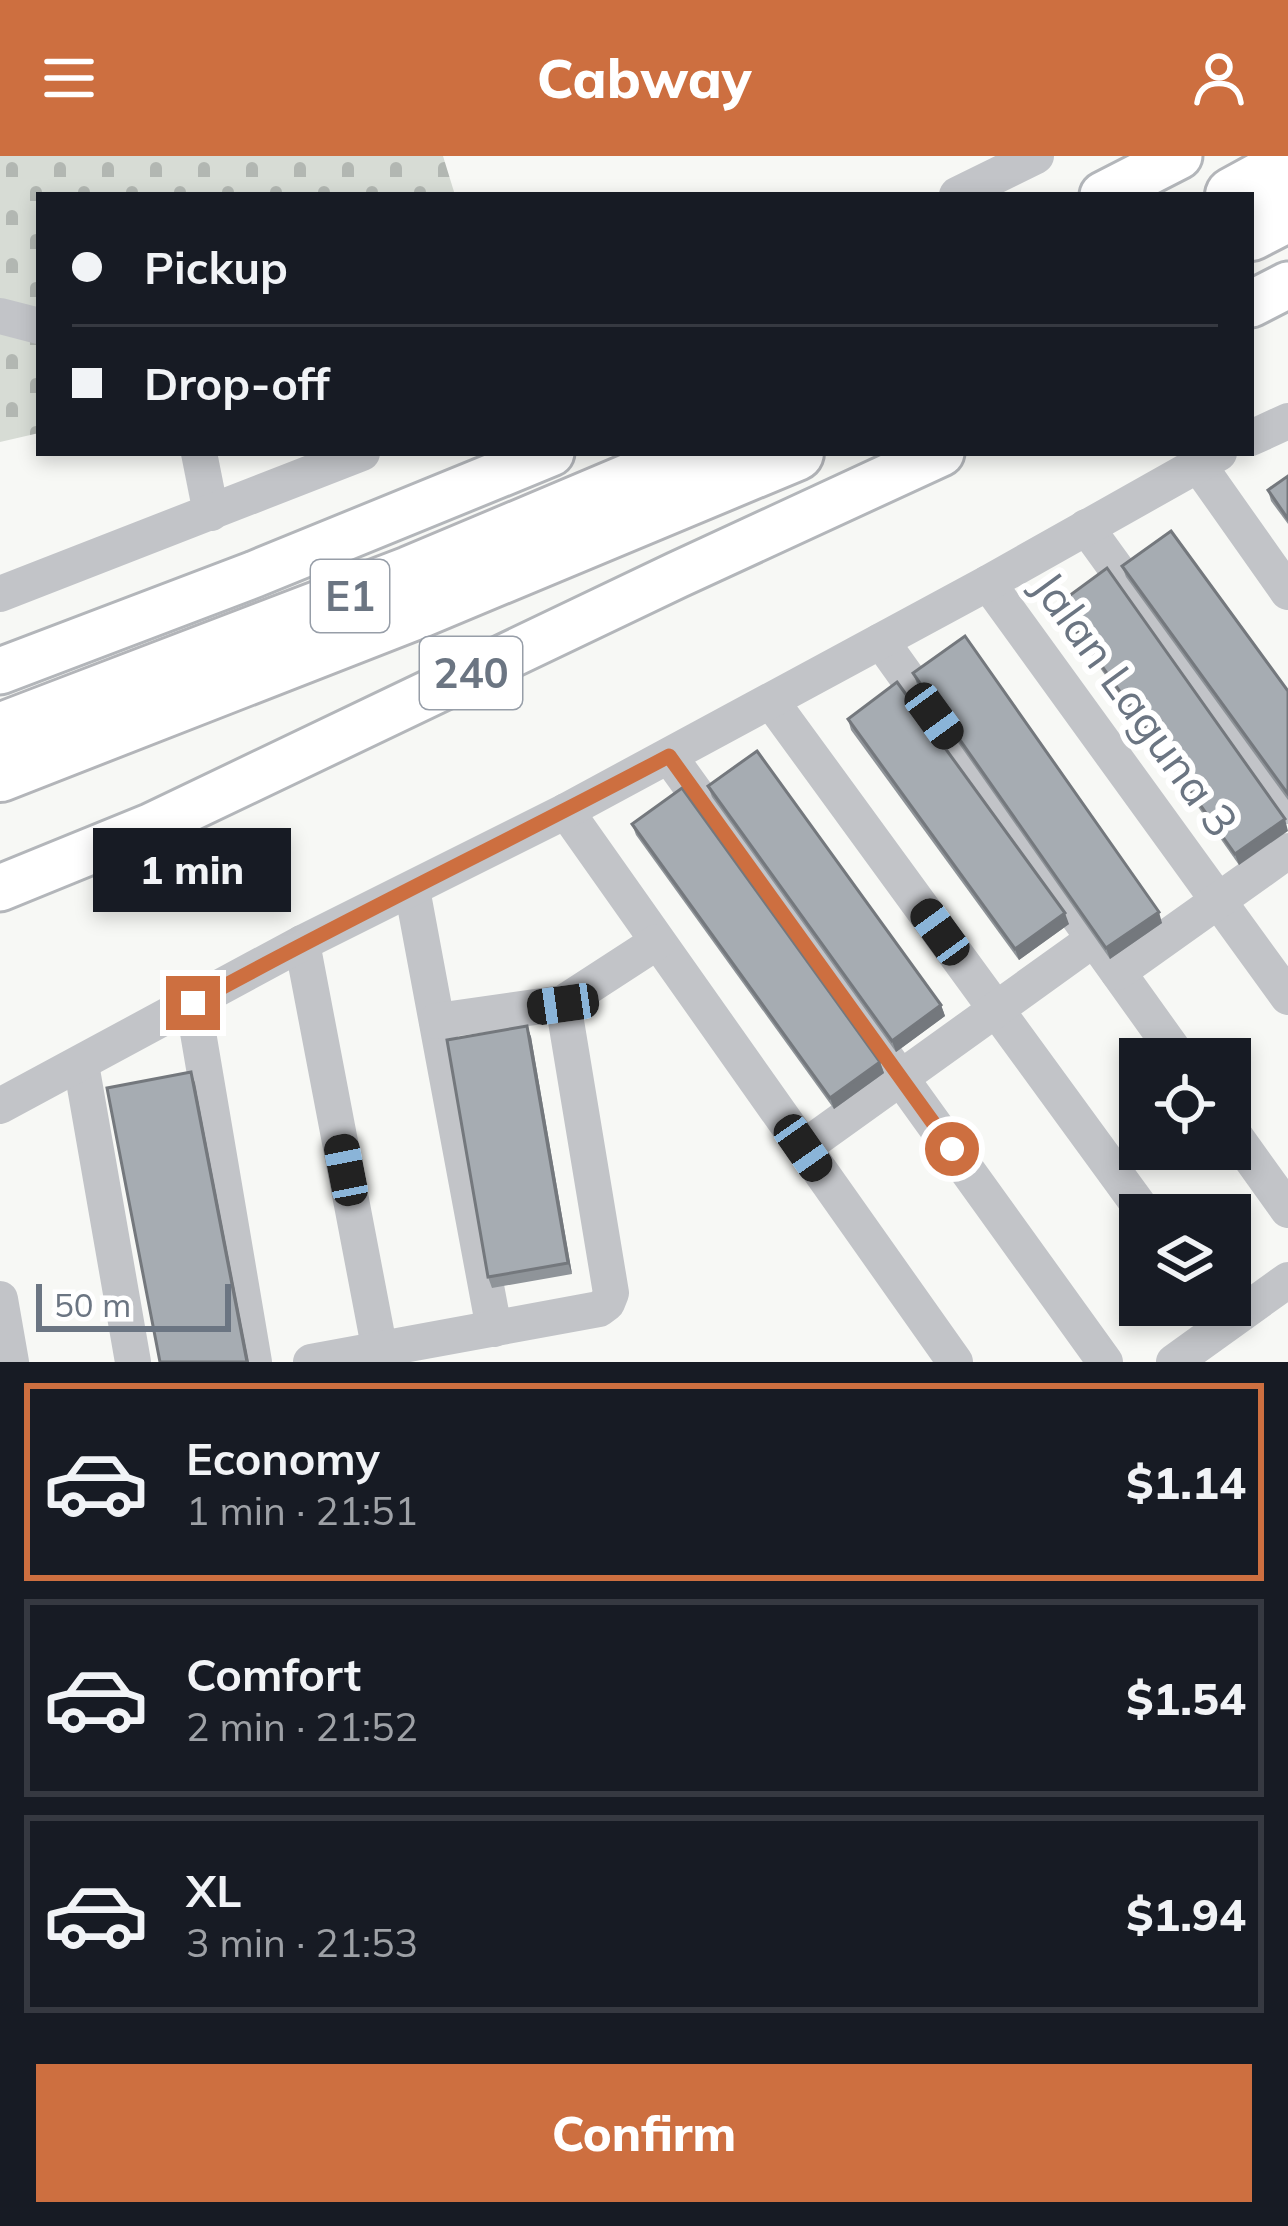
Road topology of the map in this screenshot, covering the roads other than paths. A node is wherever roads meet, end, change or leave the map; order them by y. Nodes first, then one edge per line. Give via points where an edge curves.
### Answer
1 (1036, 156) edge
2 (1179, 156) edge
3 (1288, 165) edge
4 (963, 192) edge
5 (1109, 192) edge
6 (1238, 192) edge
7 (1288, 214) edge
8 (1254, 231) edge
9 (1288, 285) edge
10 (1254, 302) edge
11 (0, 316) edge
12 (36, 325) edge
13 (1288, 421) edge
14 (1254, 437) edge
15 (200, 456) edge
16 (354, 456) edge
17 (544, 456) edge
18 (690, 456) edge
19 (789, 456) edge
20 (934, 456) edge
21 (1208, 458) edge
22 (211, 513) junction
23 (1086, 527) junction
24 (988, 583) junction
25 (1288, 592) edge
26 (0, 594) edge
27 (881, 641) junction
28 (0, 671) edge
29 (771, 701) junction
30 (0, 730) edge
31 (669, 756) junction
32 (0, 774) edge
33 (1288, 806) edge
34 (566, 812) junction
35 (1288, 851) edge
36 (0, 888) edge
37 (412, 889) junction
38 (1219, 902) junction
39 (1094, 939) junction
40 (657, 942) junction
41 (302, 943) junction
42 (1118, 972) junction
43 (1288, 998) edge
44 (193, 1003) junction
45 (563, 1004) junction
46 (996, 1010) junction
47 (436, 1021) junction
48 (1165, 1038) edge
49 (81, 1064) junction
50 (901, 1078) junction
51 (0, 1106) edge
52 (803, 1148) junction
53 (1251, 1158) edge
54 (1131, 1194) edge
55 (1288, 1210) edge
56 (1288, 1280) edge
57 (0, 1299) edge
58 (1251, 1299) edge
59 (1208, 1326) edge
60 (494, 1329) junction
61 (381, 1357) edge
62 (11, 1362) edge
63 (133, 1362) edge
64 (254, 1362) edge
65 (311, 1362) edge
66 (955, 1362) edge
67 (1105, 1362) edge
68 (1174, 1362) edge

1 - 4 street
2 - 5 main road
3 - 6 highway
7 - 8 highway
9 - 10 main road
11 - 12 street
13 - 14 street
15 - 22 street
16 - 22 street
17 - 28 main road
18 - 30 highway, E1 via 410,574
19 - 32 highway, E1
20 - 36 main road, 240 via 152,826
21 - 23 street
21 - 25 street
22 - 26 street
23 - 24 street
23 - 33 street
24 - 27 street
24 - 38 street, Jalan Laguna 3
27 - 29 street
27 - 39 street
29 - 31 street
29 - 46 street
31 - 34 street
31 - 50 street
34 - 37 street
34 - 40 street
35 - 38 street
37 - 41 street
37 - 47 street
38 - 42 street
38 - 43 street, Jalan Laguna 3
39 - 42 street
39 - 46 street
40 - 45 street
40 - 52 street
41 - 44 street
41 - 61 street
42 - 48 street
44 - 49 street
44 - 64 street
45 - 47 street
45 - 60 street via 611,1293 599,1309
46 - 50 street
46 - 54 street
47 - 60 street
49 - 51 street
49 - 63 street
50 - 52 street
50 - 67 street
52 - 66 street
53 - 55 street
56 - 58 street
57 - 62 street
59 - 68 street
60 - 61 street
61 - 65 street

